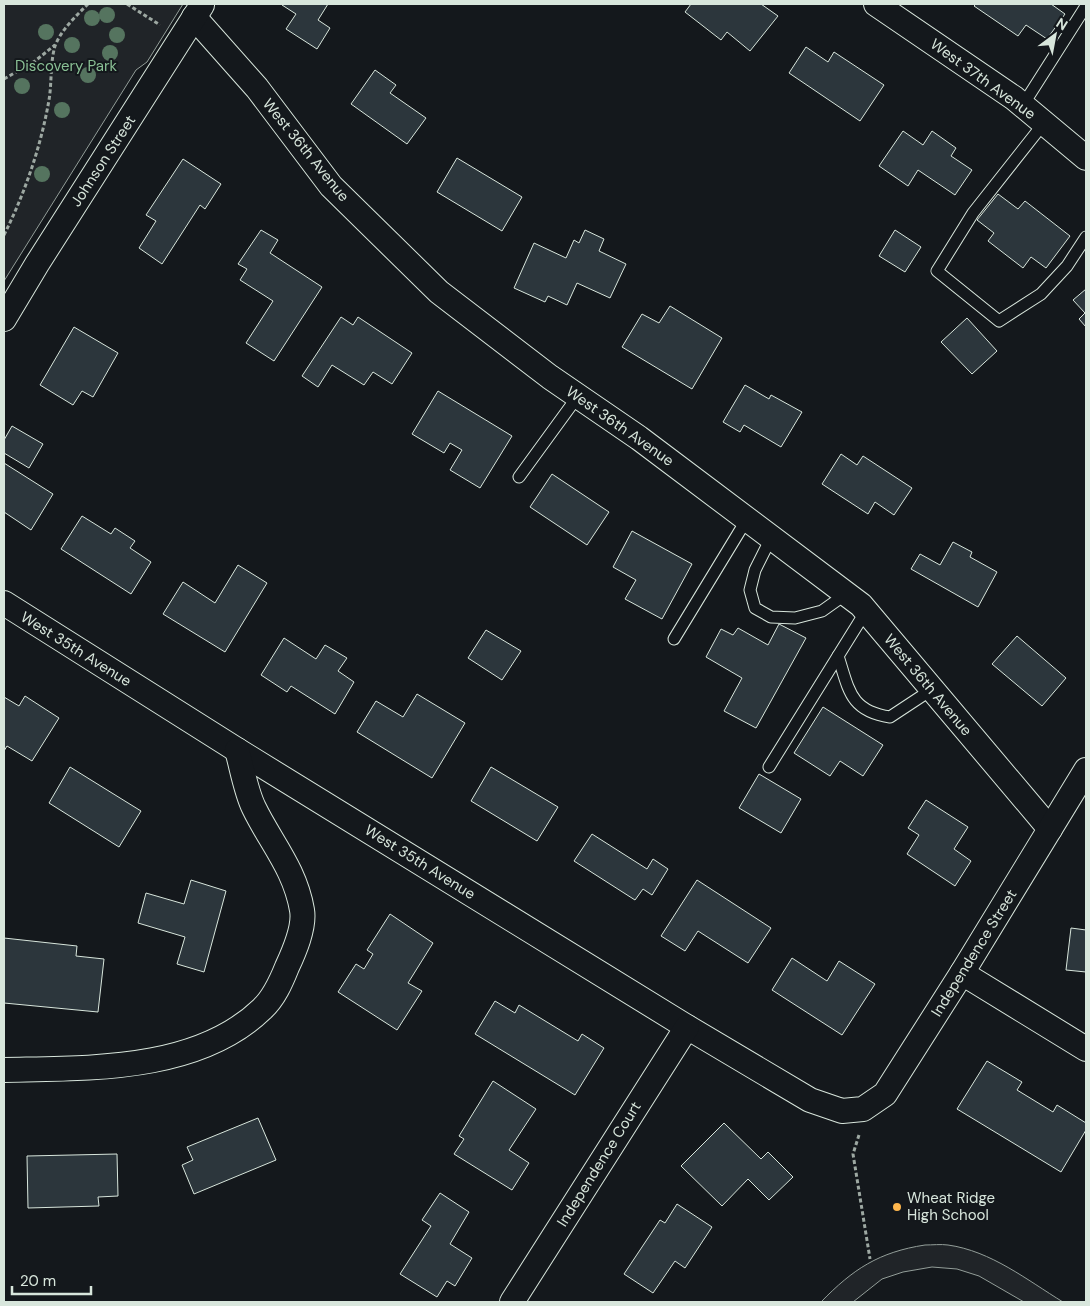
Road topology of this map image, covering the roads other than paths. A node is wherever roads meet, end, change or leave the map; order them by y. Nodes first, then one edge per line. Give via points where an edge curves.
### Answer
1 (876, 4) edge
2 (1086, 6) edge
3 (198, 10) edge
4 (1023, 105) junction
5 (1044, 123) junction
6 (1086, 158) edge
7 (1086, 237) edge
8 (4, 319) edge
9 (578, 396) junction
10 (518, 477) dead end
11 (747, 519) junction
12 (772, 538) junction
13 (846, 594) junction
14 (4, 603) edge
15 (866, 611) junction
16 (674, 639) dead end
17 (838, 656) junction
18 (931, 690) junction
19 (237, 750) junction
20 (769, 767) dead end
21 (1086, 770) edge
22 (1050, 830) junction
23 (962, 973) junction
24 (687, 1027) junction
25 (1086, 1050) edge
26 (4, 1070) edge
27 (842, 1111) joint
28 (512, 1302) edge

1 - 4 street, West 37th Avenue
2 - 4 lane
3 - 8 street, Johnson Street
3 - 9 street, West 36th Avenue via 331,186 439,292
4 - 5 street, West 37th Avenue
5 - 6 street, West 37th Avenue
5 - 7 lane via 973,212 937,271 999,322 1042,294 1067,266
9 - 10 lane
9 - 11 street, West 36th Avenue
11 - 12 street, West 36th Avenue
11 - 16 lane
12 - 13 street, West 36th Avenue
12 - 13 lane via 755,570 750,590 755,608 771,617 795,618 822,612
13 - 15 street, West 36th Avenue
14 - 19 street, West 35th Avenue
15 - 17 lane
15 - 18 street, West 36th Avenue
17 - 18 lane via 851,694 862,708 875,715 890,717
17 - 20 lane
18 - 22 street, West 36th Avenue
19 - 24 street, West 35th Avenue
19 - 26 street via 253,807 291,872 303,911 298,942 278,990 263,1009 238,1028 201,1047 153,1060 97,1068
21 - 22 street, Independence Street
22 - 23 street, Independence Street
23 - 25 street
23 - 27 street, Independence Street via 884,1094 863,1109
24 - 27 street, West 35th Avenue via 810,1100
24 - 28 street, Independence Court

